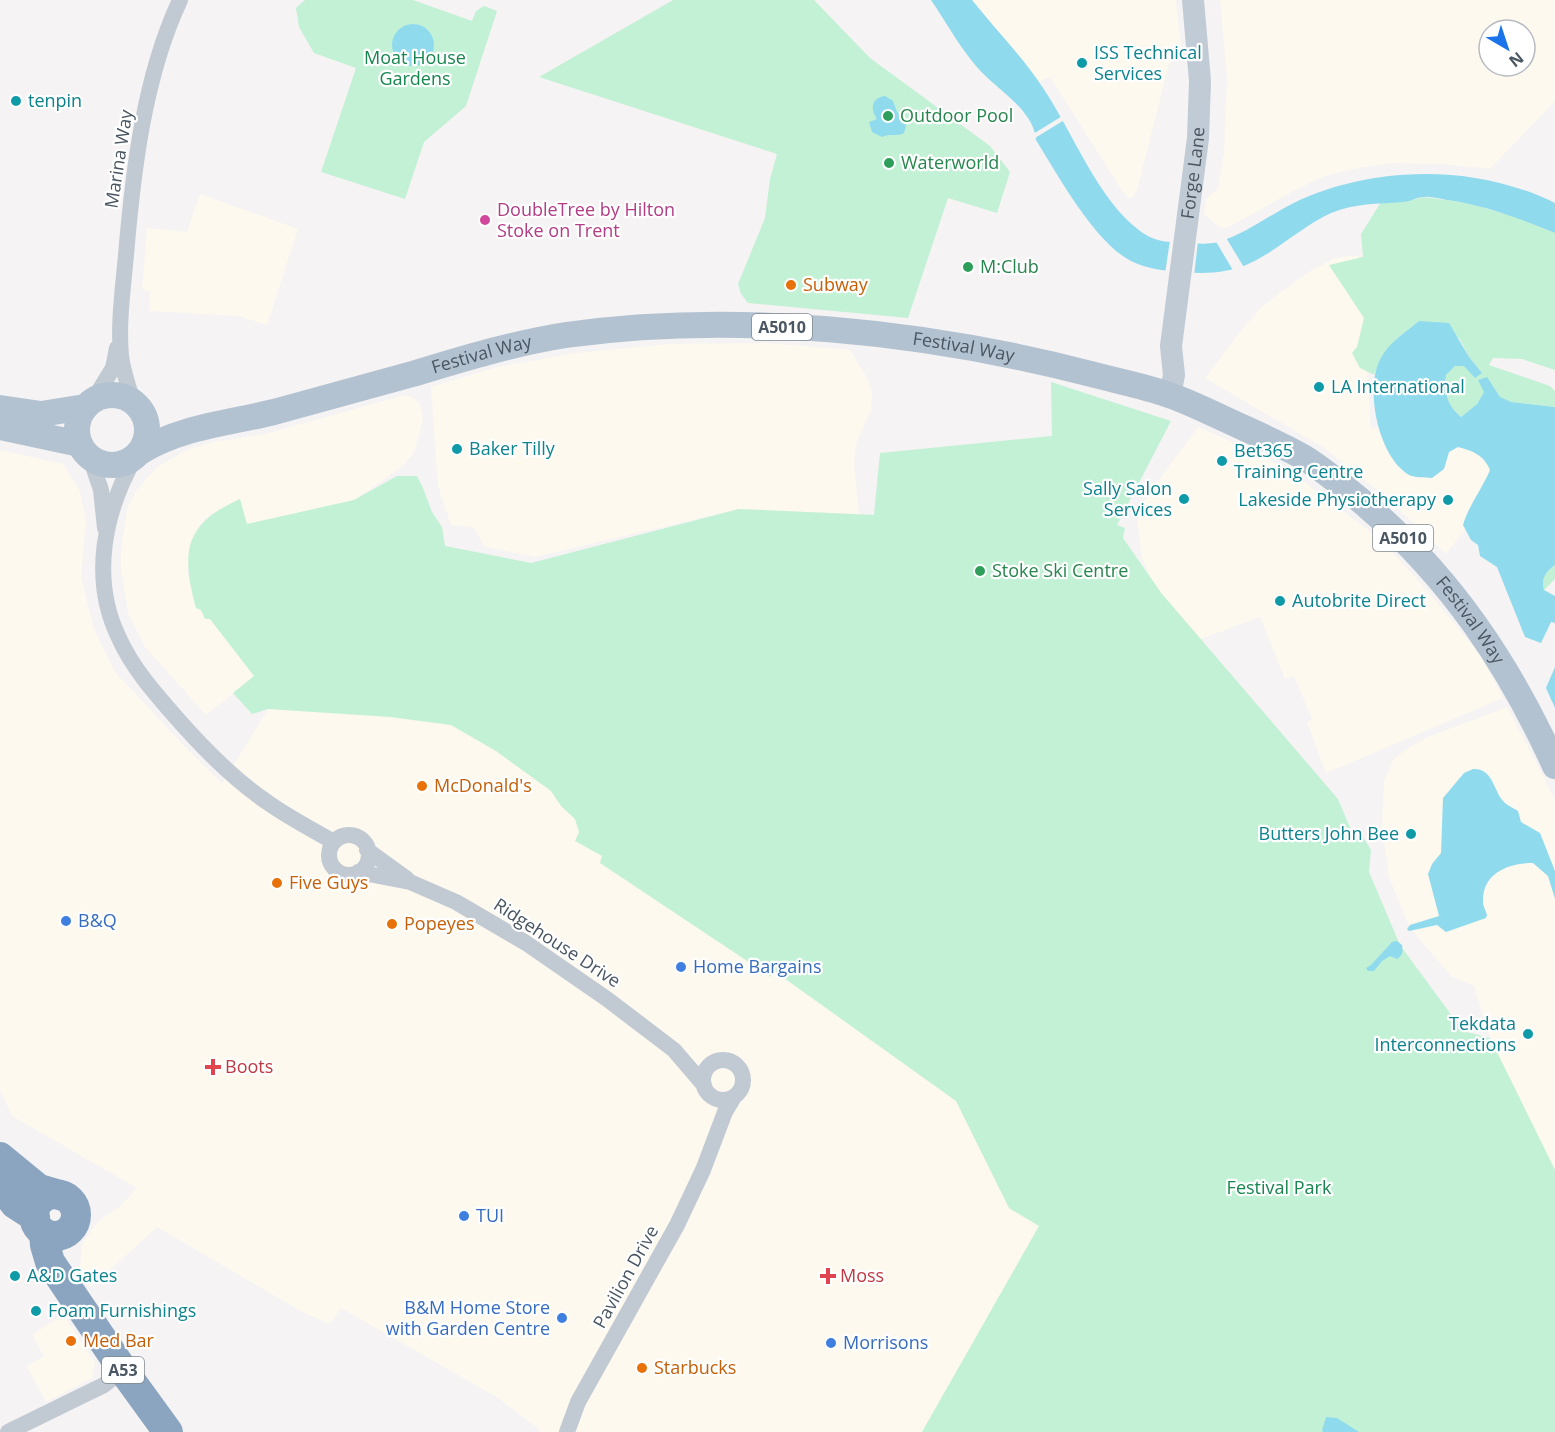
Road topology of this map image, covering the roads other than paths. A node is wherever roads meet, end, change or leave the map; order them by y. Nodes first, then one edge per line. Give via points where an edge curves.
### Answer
1 (180, 0) edge
2 (1193, 0) edge
3 (120, 329) junction
4 (1160, 392) junction
5 (89, 403) junction
6 (136, 404) junction
7 (0, 408) edge
8 (213, 424) junction
9 (0, 428) edge
10 (85, 450) junction
11 (138, 454) junction
12 (105, 535) junction
13 (1555, 766) edge
14 (333, 842) junction
15 (367, 850) junction
16 (358, 872) junction
17 (410, 882) junction
18 (674, 1050) junction
19 (713, 1063) junction
20 (707, 1091) junction
21 (734, 1097) junction
22 (713, 1139) junction
23 (0, 1157) edge
24 (0, 1184) edge
25 (50, 1226) junction
26 (123, 1370) junction
27 (8, 1432) edge
28 (168, 1432) edge
29 (567, 1432) edge

1 - 3 street, Marina Way via 156,64 136,165
2 - 4 street, Forge Lane via 1200,81 1198,138 1171,346
3 - 5 street, Marina Way via 113,368
3 - 6 street, Marina Way via 121,357
4 - 8 main road, Festival Way / A5010 via 959,345 781,327 648,327 563,336 486,352 274,412
4 - 13 main road, Festival Way / A5010 via 1304,458 1388,524 1424,559 1477,626 1520,693
5 - 6 main road, A5010 via 115,394
5 - 7 main road, A5010 via 41,414
5 - 10 main road via 79,418 77,431
6 - 8 main road, Festival Way / A5010 via 162,417
6 - 11 main road via 147,422 148,434
8 - 11 main road, Festival Way / A5010 via 170,437
9 - 10 main road, A5010
10 - 11 main road, A5010 via 111,465
10 - 12 street via 101,490
11 - 12 street via 127,471
12 - 14 street via 103,586 109,615 149,687 197,740 253,792
14 - 15 street via 350,835 364,842
14 - 16 street via 329,853 333,867 342,873
15 - 16 street via 366,865
15 - 17 street, Ridgehouse Drive
16 - 17 street, Ridgehouse Drive
17 - 18 street, Ridgehouse Drive via 456,902 526,943
18 - 19 street, Ridgehouse Drive
18 - 20 street, Ridgehouse Drive
19 - 20 street via 705,1073
19 - 21 street via 731,1062 740,1070 743,1082
20 - 21 street via 723,1100
20 - 22 street, Pavilion Drive
21 - 22 street, Pavilion Drive
22 - 29 street, Pavilion Drive via 677,1225 578,1402
23 - 25 highway via 39,1189 63,1196 48,1196 34,1212
24 - 25 highway via 15,1204
25 - 26 highway, A53 via 45,1245 50,1262
26 - 27 street via 104,1385
26 - 28 highway, A53

